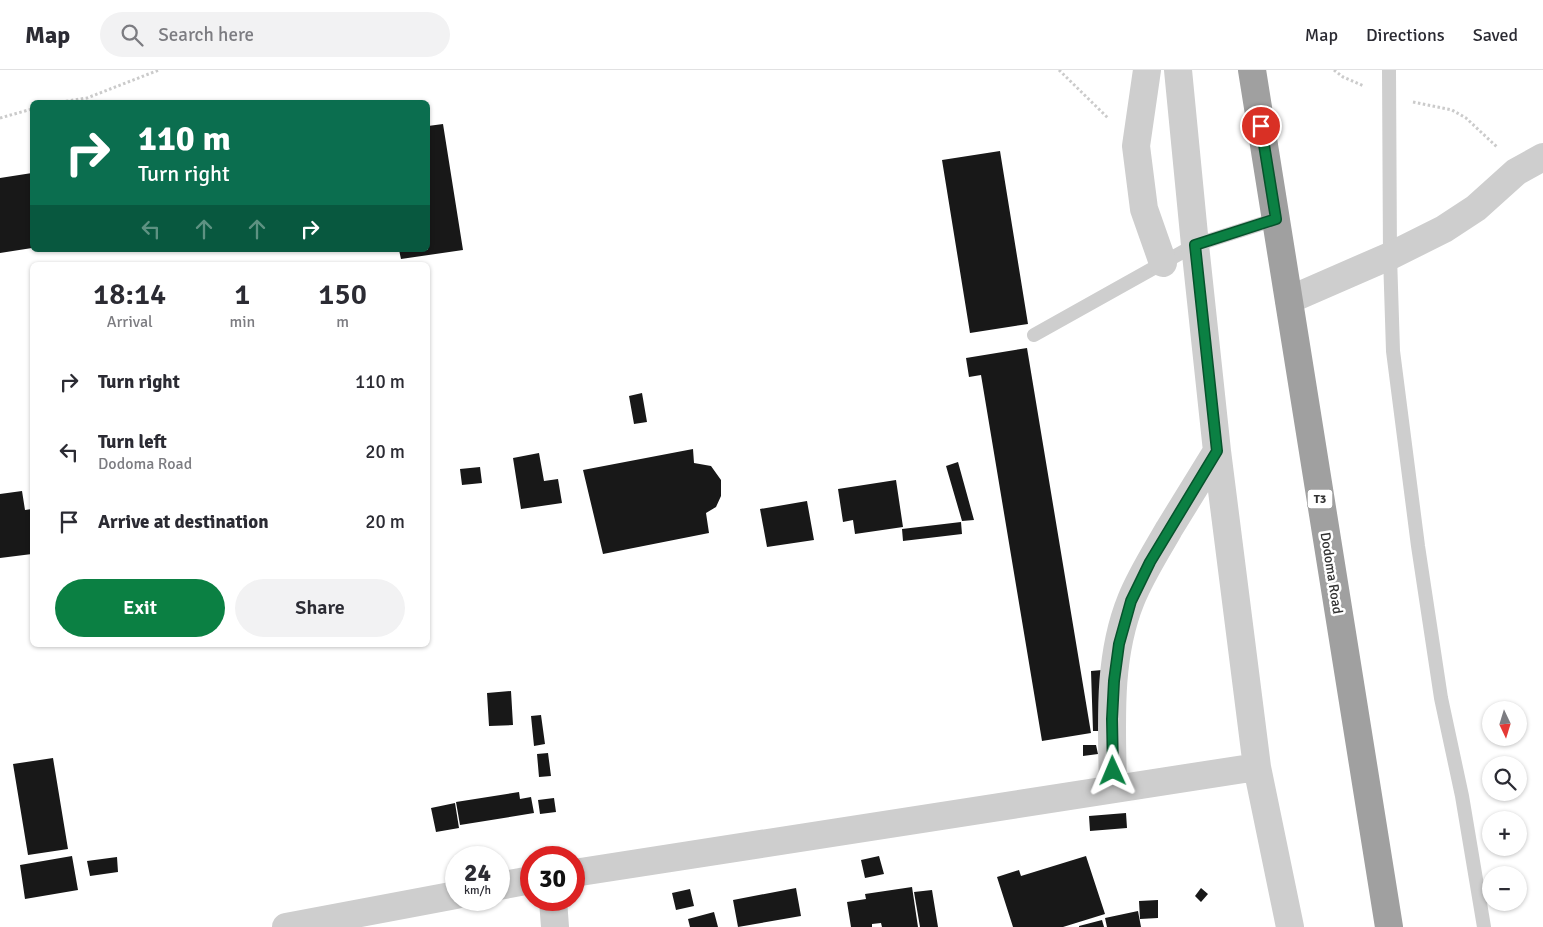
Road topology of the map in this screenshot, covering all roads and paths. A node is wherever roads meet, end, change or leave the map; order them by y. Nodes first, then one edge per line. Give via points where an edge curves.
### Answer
1 (159, 70) edge
2 (1059, 70) edge
3 (1147, 70) edge
4 (1178, 70) edge
5 (1252, 70) edge
6 (1334, 70) edge
7 (1389, 70) edge
8 (1388, 97) junction
9 (74, 100) edge
10 (30, 110) edge
11 (0, 118) edge
12 (1136, 146) junction
13 (1543, 158) edge
14 (1516, 172) junction
15 (1276, 219) junction
16 (1195, 245) junction
17 (1390, 256) junction
18 (1162, 263) junction
19 (1289, 300) junction
20 (1034, 335) dead end
21 (1217, 451) junction
22 (1257, 767) junction
23 (1113, 789) junction
24 (585, 871) edge
25 (445, 896) edge
26 (554, 911) edge
27 (286, 927) edge
28 (555, 927) edge
29 (1290, 927) edge
30 (1388, 927) edge
31 (1484, 927) edge

1 - 9 path
2 - 12 path
3 - 12 street
4 - 16 street
5 - 15 highway, Dodoma Road / T3
6 - 8 path
7 - 8 lane
8 - 14 path via 1452,110 1466,118 1498,148
8 - 17 lane
10 - 11 path
12 - 18 street via 1144,209
13 - 14 street
14 - 17 street via 1476,208 1444,229
15 - 16 lane
15 - 19 highway, Dodoma Road / T3
16 - 18 lane
16 - 21 street
17 - 19 street
17 - 31 lane via 1393,351 1418,546 1441,698 1462,796
18 - 20 lane
19 - 30 highway, Dodoma Road / T3
21 - 22 street
21 - 23 street via 1150,562 1131,601 1119,644 1114,681
22 - 23 street
22 - 29 street
23 - 24 street
25 - 27 street
26 - 28 street

